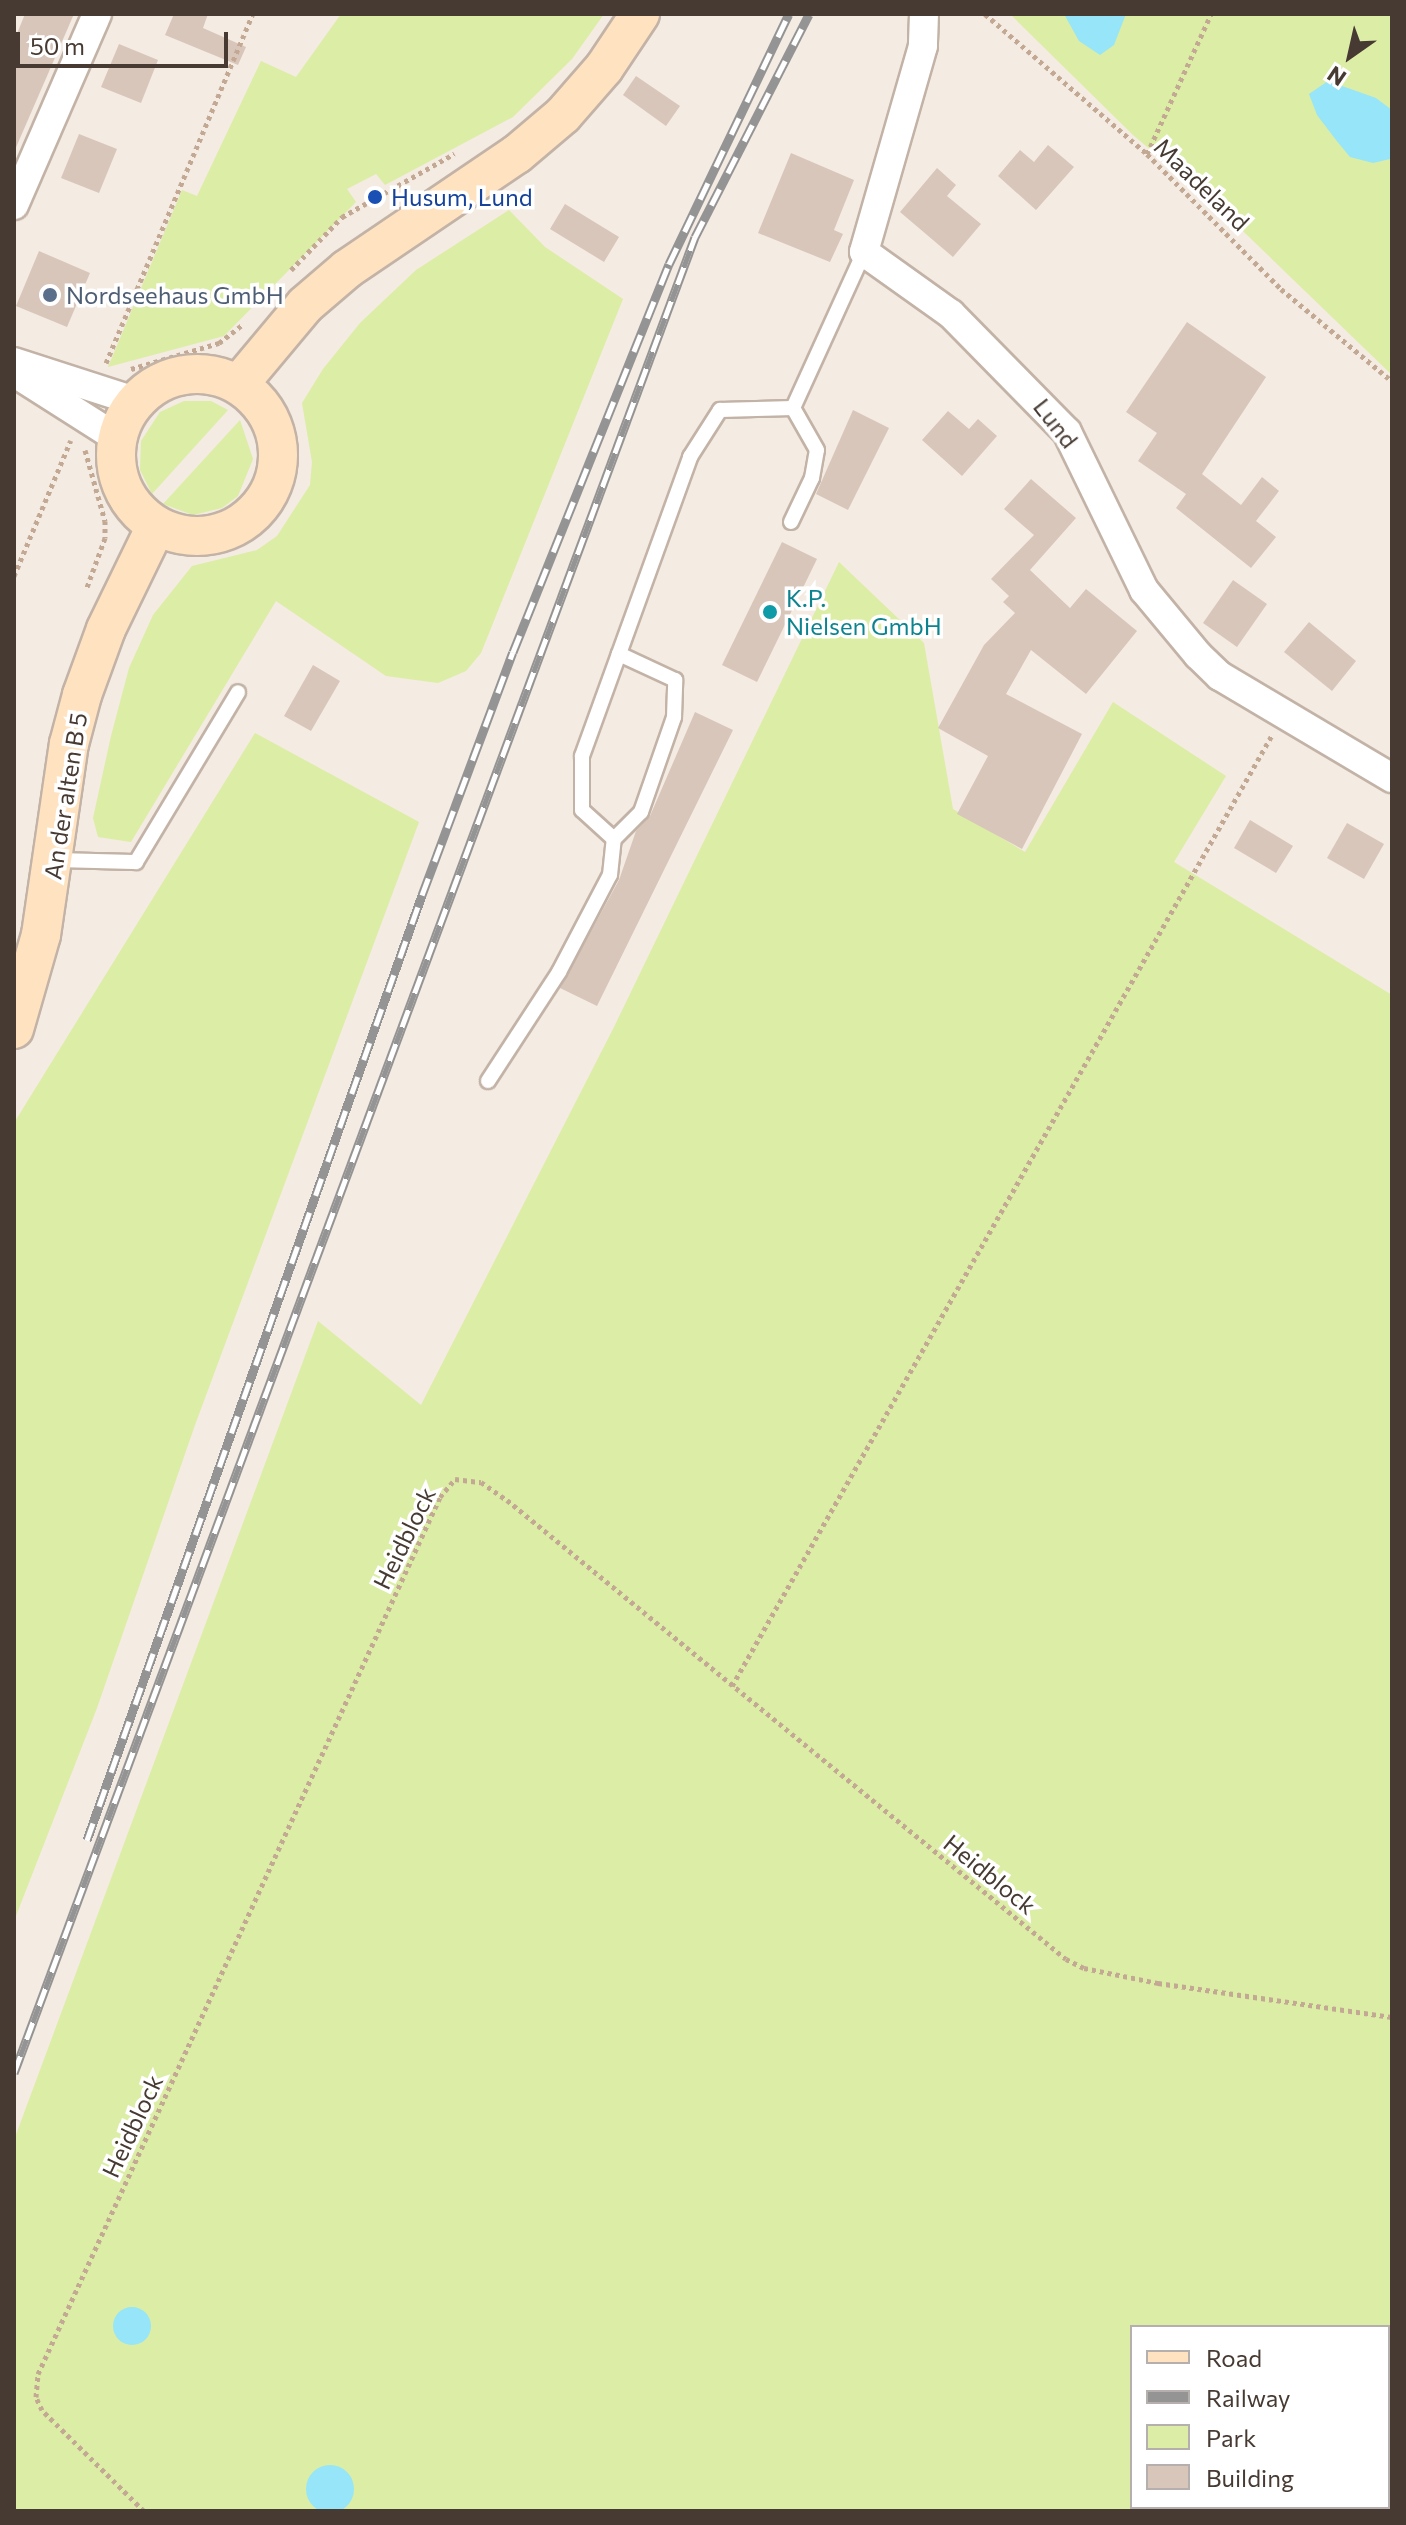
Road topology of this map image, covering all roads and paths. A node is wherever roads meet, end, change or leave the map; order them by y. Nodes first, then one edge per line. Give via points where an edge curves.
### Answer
1 (97, 14) edge
2 (253, 14) edge
3 (640, 14) edge
4 (924, 14) edge
5 (985, 14) edge
6 (1211, 14) edge
7 (465, 149) dead end
8 (1147, 154) junction
9 (14, 205) edge
10 (864, 252) junction
11 (288, 274) dead end
12 (246, 322) dead end
13 (14, 362) edge
14 (111, 372) dead end
15 (14, 373) edge
16 (1392, 381) edge
17 (239, 384) junction
18 (128, 386) junction
19 (793, 408) junction
20 (117, 438) junction
21 (791, 522) dead end
22 (156, 526) junction
23 (14, 576) edge
24 (82, 598) dead end
25 (619, 654) junction
26 (238, 692) dead end
27 (1284, 714) junction
28 (1392, 778) edge
29 (614, 839) junction
30 (54, 860) junction
31 (14, 1029) edge
32 (488, 1081) dead end
33 (732, 1686) junction
34 (1392, 2017) edge
35 (144, 2511) edge

1 - 9 street
2 - 14 path via 102,373
3 - 17 main road via 604,68 563,115 517,154 347,269 305,305
4 - 10 street via 923,46
5 - 8 path, Maadeland
6 - 8 path
7 - 11 path via 342,217
8 - 16 path, Maadeland via 1281,289
10 - 19 lane
10 - 27 street, Lund via 951,314 1043,403 1084,463 1118,545 1144,590 1176,633 1220,676
12 - 18 path via 219,343
13 - 18 street
15 - 20 street
17 - 18 main road via 212,374
17 - 22 main road via 260,403 274,427 279,455 274,483 260,507 239,526 213,536 185,536
18 - 20 main road
19 - 21 lane via 817,450 812,478
19 - 25 lane via 720,410 690,457
20 - 22 main road via 115,464 123,489
22 - 30 main road, An der alten B 5 via 117,603 82,695 69,744
23 - 24 path via 75,431 105,521 105,538
25 - 29 lane via 582,756 582,810
25 - 29 lane via 675,680 674,717 641,812
26 - 30 lane via 136,862
27 - 28 street, Lund
27 - 33 path
29 - 32 lane via 610,875 559,972
30 - 31 main road, An der alten B 5 via 41,935
33 - 34 path, Heidblock via 1066,1959 1084,1968 1158,1983
33 - 35 path, Heidblock via 494,1490 467,1478 455,1479 440,1497 38,2374 36,2397 42,2410

